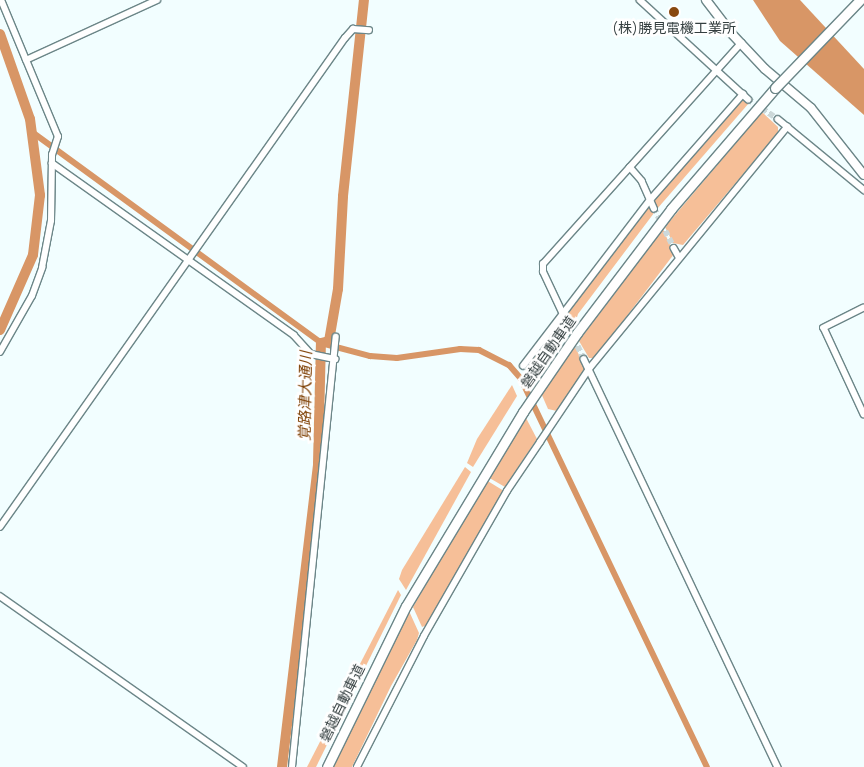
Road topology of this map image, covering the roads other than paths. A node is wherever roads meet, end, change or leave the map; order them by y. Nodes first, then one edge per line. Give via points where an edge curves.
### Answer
1 (157, 0) edge
2 (640, 0) edge
3 (706, 0) edge
4 (860, 0) edge
5 (2, 2) edge
6 (367, 30) dead end
7 (741, 43) junction
8 (26, 60) junction
9 (717, 70) junction
10 (743, 94) junction
11 (748, 99) tunnel mouth
12 (778, 119) tunnel mouth
13 (787, 127) junction
14 (52, 163) junction
15 (630, 167) junction
16 (864, 175) edge
17 (864, 190) edge
18 (650, 200) junction
19 (654, 208) tunnel mouth
20 (674, 248) tunnel mouth
21 (678, 258) junction
22 (190, 259) junction
23 (864, 308) edge
24 (562, 312) junction
25 (567, 323) tunnel mouth
26 (336, 337) dead end
27 (0, 352) edge
28 (334, 357) junction
29 (584, 359) tunnel mouth
30 (522, 366) dead end
31 (589, 369) junction
32 (864, 414) edge
33 (0, 527) edge
34 (0, 596) edge
35 (243, 767) edge
36 (292, 767) edge
37 (327, 767) edge
38 (357, 767) edge
39 (778, 767) edge

1 - 8 street
2 - 9 street
3 - 7 main road
4 - 37 highway, 磐越自動車道, bridge via 775,88 671,209 539,388 410,598
5 - 8 street
6 - 22 street via 355,29 345,38
7 - 9 street
7 - 16 main road via 811,108
8 - 14 street via 56,131
9 - 10 street
9 - 15 street
10 - 11 street
10 - 18 street
12 - 13 street
13 - 17 street
13 - 21 street
14 - 22 street
14 - 27 street via 53,208 42,268 32,296
15 - 18 street via 642,181
15 - 24 street via 543,264 543,272
18 - 19 street
18 - 24 street
20 - 21 street
21 - 31 street
22 - 28 street via 294,335 314,355
22 - 33 street
23 - 32 street via 824,328
24 - 25 street
24 - 30 street
26 - 28 street
28 - 36 street
29 - 31 street
31 - 38 street via 507,491 424,636
31 - 39 street
34 - 35 street

